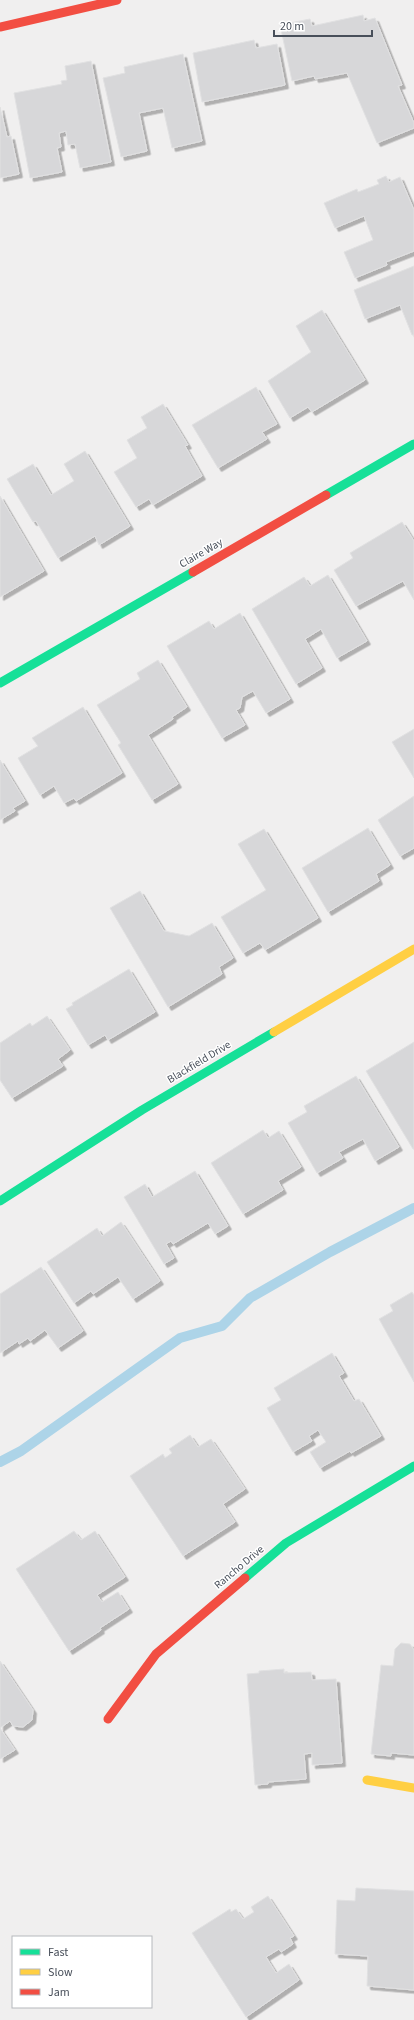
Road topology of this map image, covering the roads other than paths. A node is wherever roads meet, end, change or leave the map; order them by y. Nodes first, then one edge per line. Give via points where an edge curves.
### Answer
1 (117, 0) edge
2 (0, 27) edge
3 (414, 444) edge
4 (0, 683) edge
5 (414, 949) edge
6 (0, 1201) edge
7 (414, 1466) edge
8 (108, 1718) dead end
9 (367, 1780) dead end
10 (414, 1788) edge

1 - 2 street
3 - 4 street, Claire Way
5 - 6 street, Blackfield Drive via 142,1110
7 - 8 street, Rancho Drive via 286,1543 156,1654
9 - 10 street

